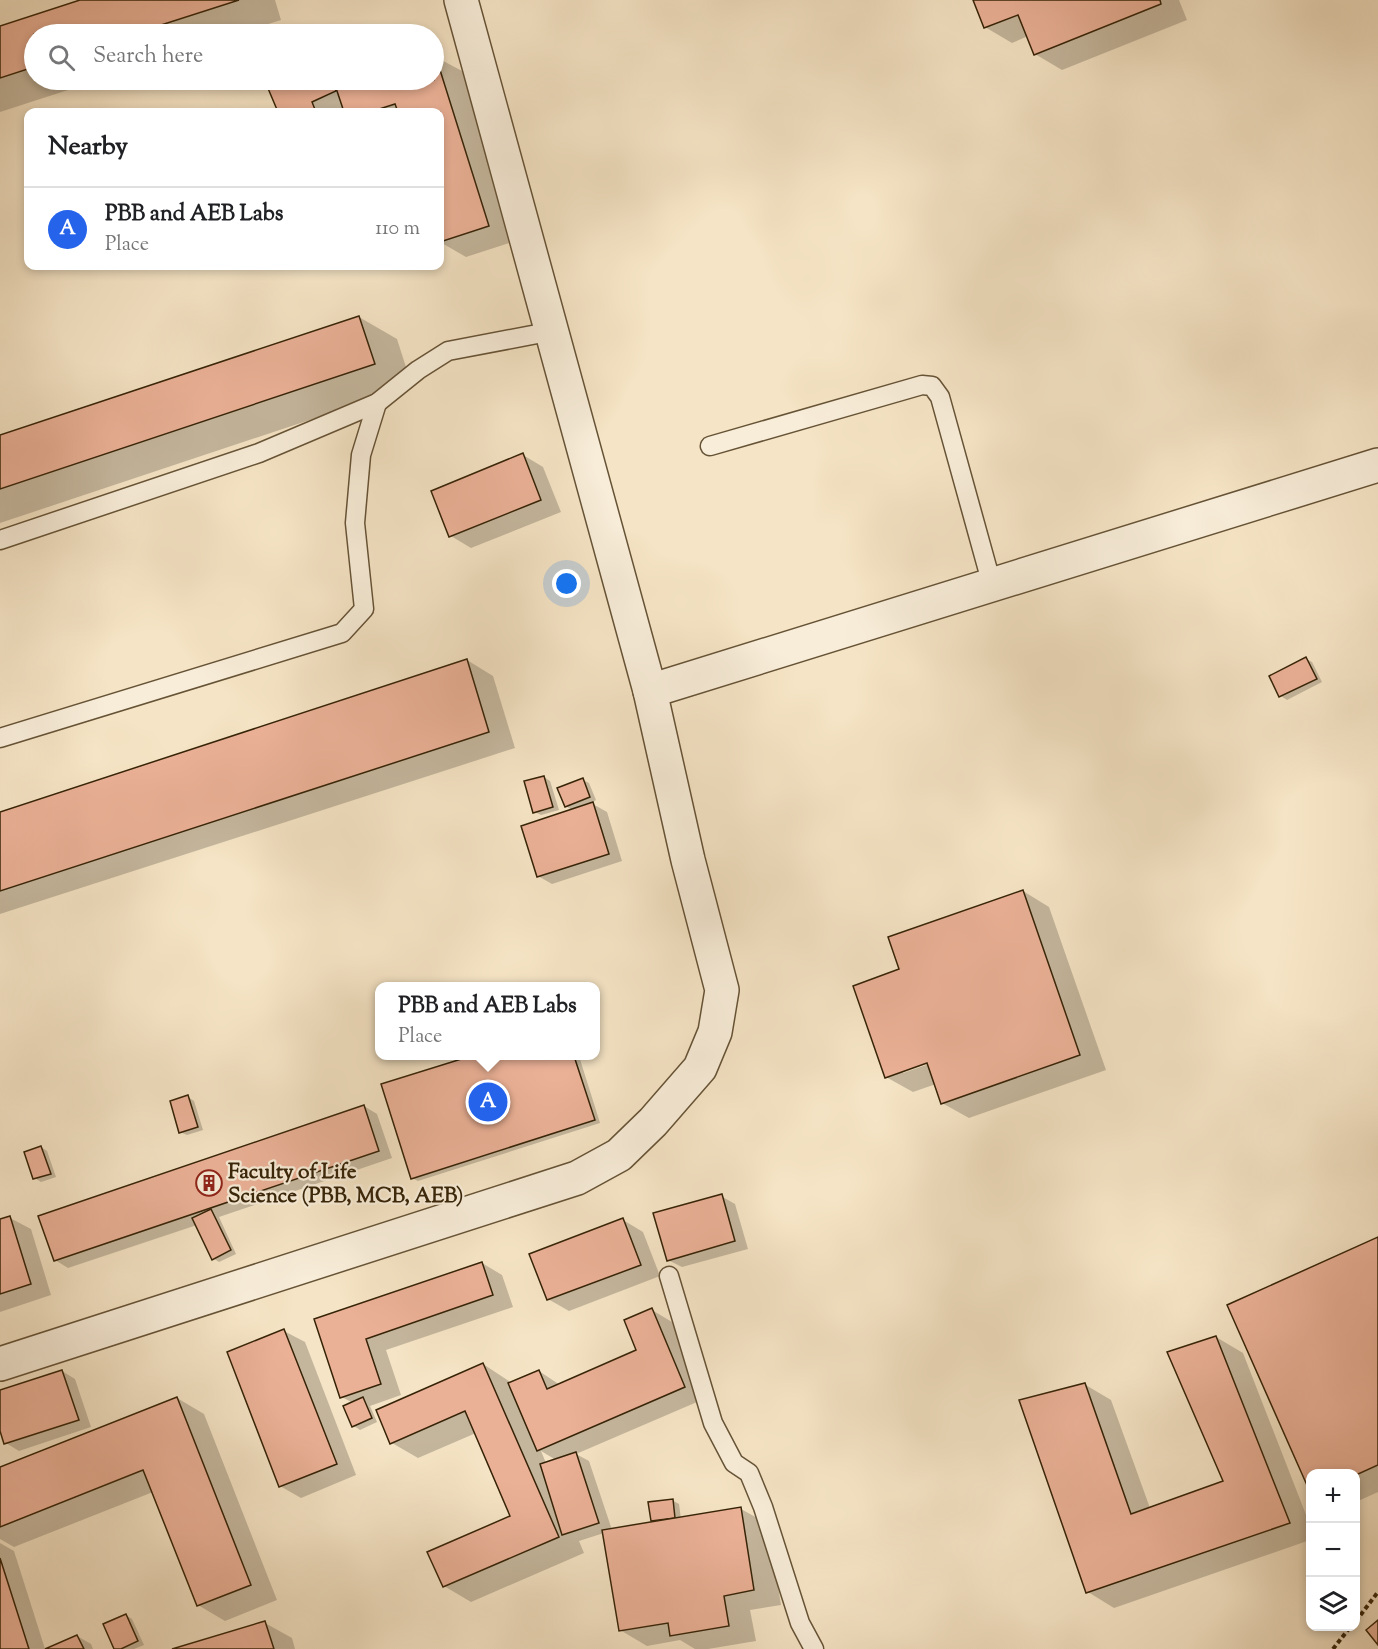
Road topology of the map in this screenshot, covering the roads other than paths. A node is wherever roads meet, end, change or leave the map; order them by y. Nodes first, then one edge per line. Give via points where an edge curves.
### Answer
1 (461, 0) edge
2 (553, 331) junction
3 (377, 403) junction
4 (710, 446) dead end
5 (1378, 465) edge
6 (0, 540) edge
7 (992, 585) junction
8 (650, 691) junction
9 (0, 738) edge
10 (669, 1276) dead end
11 (0, 1364) edge
12 (814, 1649) edge

1 - 2 street
2 - 3 lane via 448,351
2 - 8 street
3 - 6 lane via 259,453
3 - 9 lane via 361,455 355,523 364,609 342,633
4 - 7 lane via 922,385 932,386 940,397
5 - 7 street
7 - 8 street
8 - 11 street via 722,990 716,1032 700,1068 653,1122 619,1155 577,1178
10 - 12 lane via 713,1423 734,1463 749,1473 764,1507 800,1623

